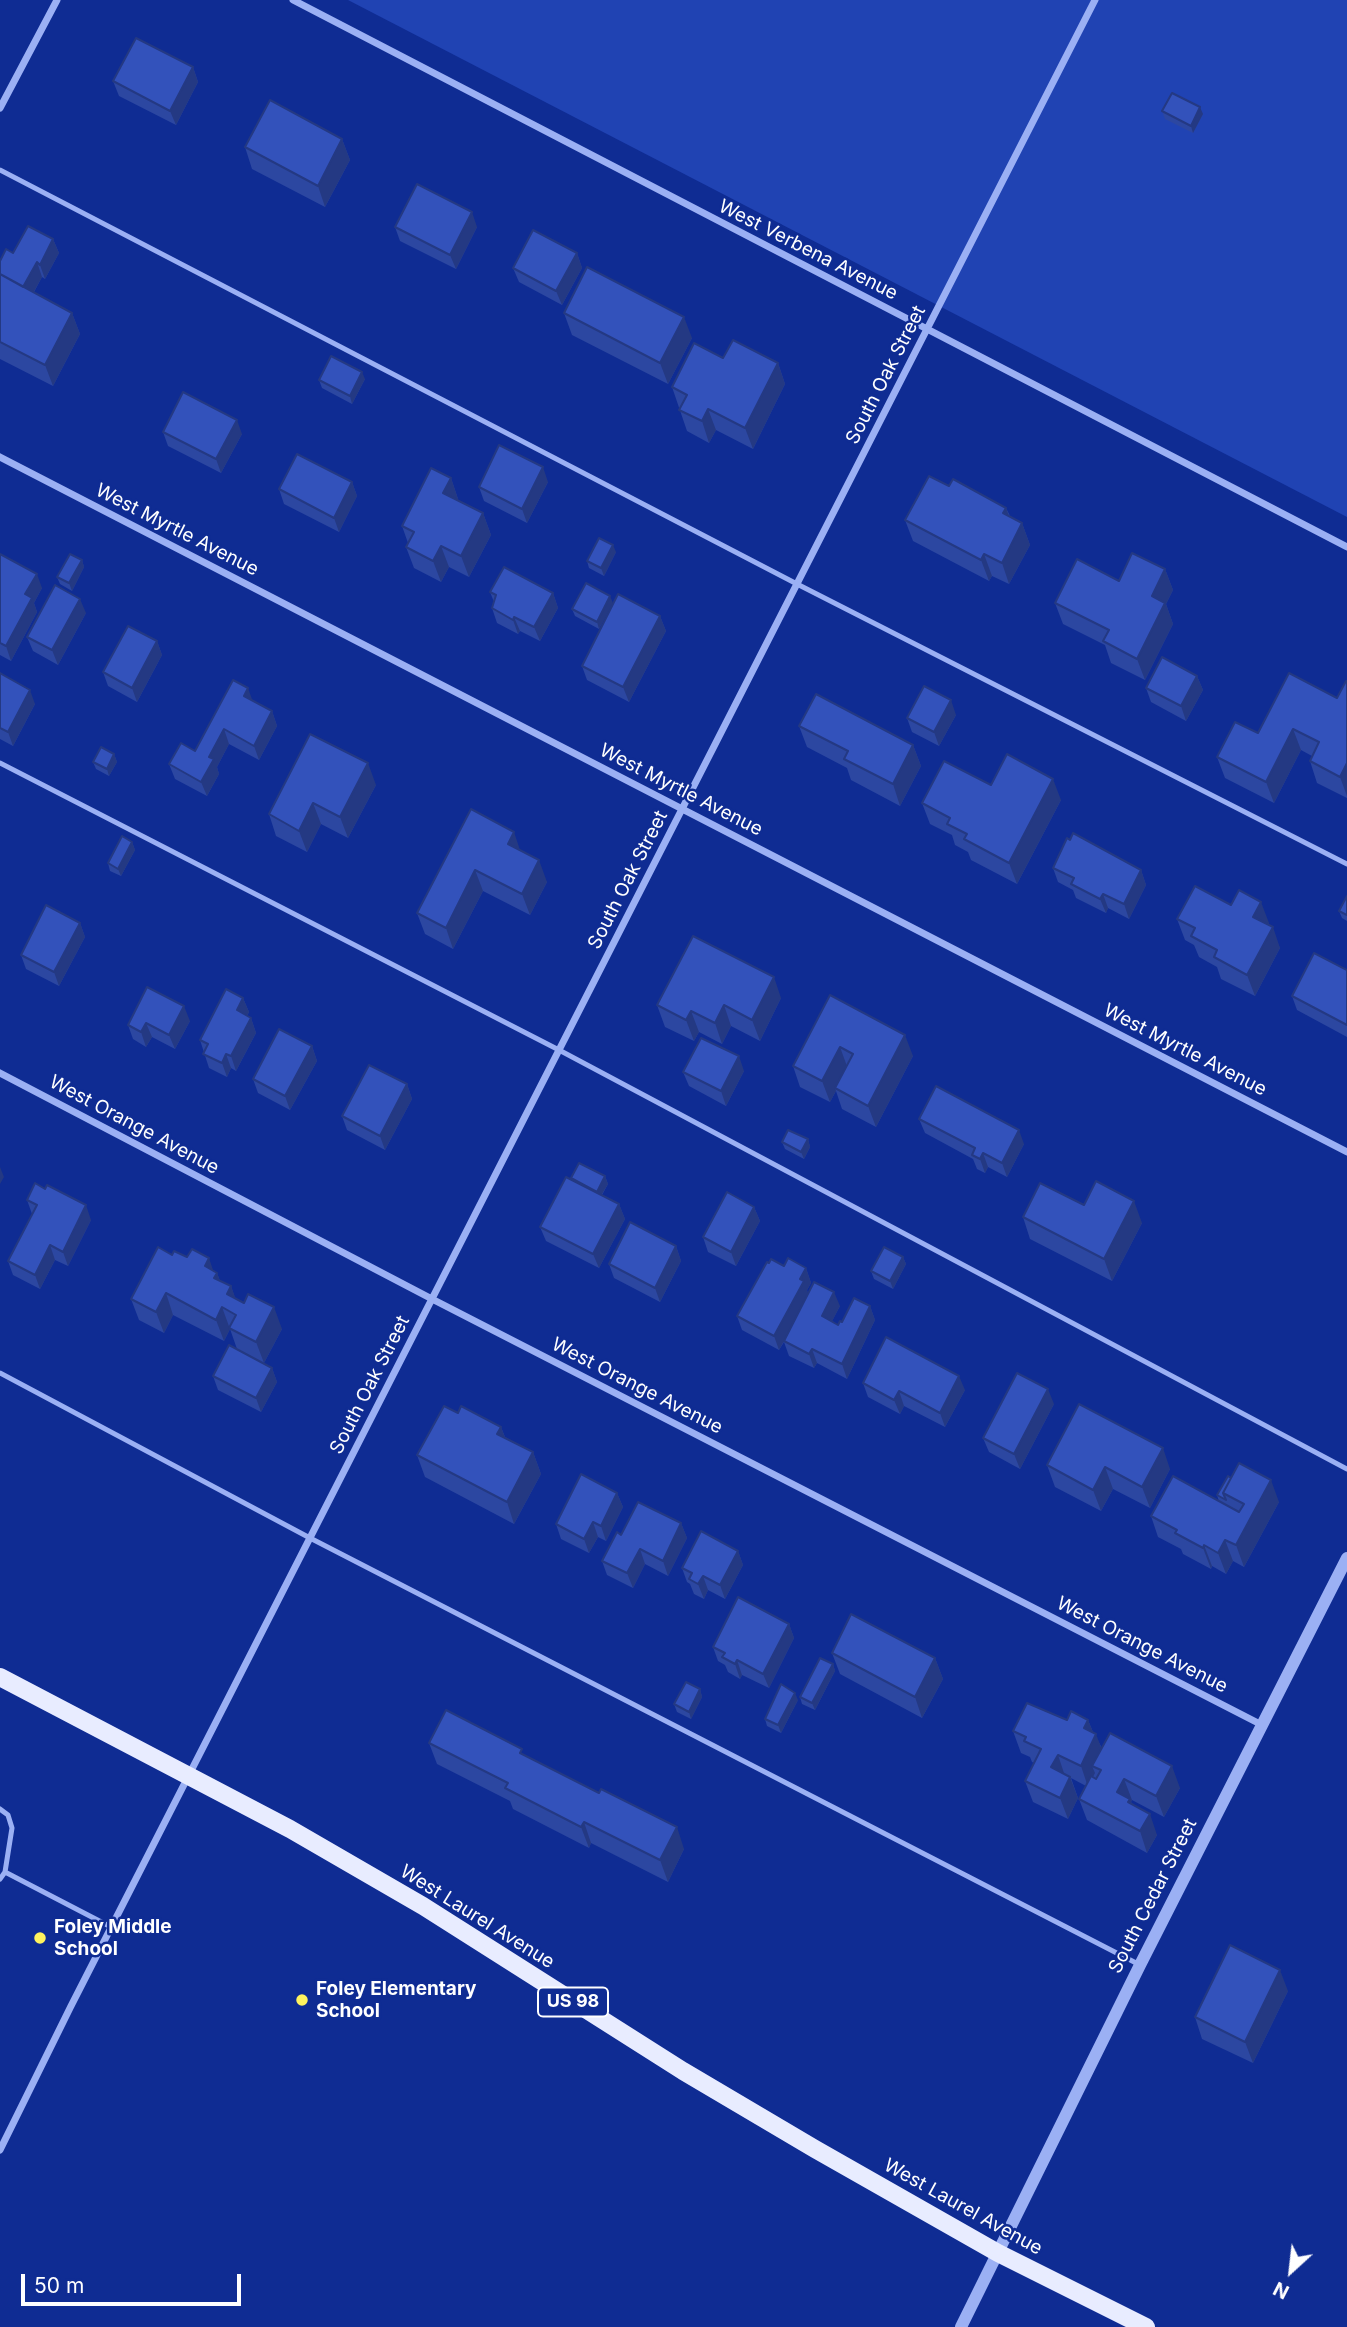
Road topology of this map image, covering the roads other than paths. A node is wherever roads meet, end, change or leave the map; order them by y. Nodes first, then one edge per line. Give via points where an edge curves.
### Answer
1 (57, 0) edge
2 (293, 0) edge
3 (1095, 0) edge
4 (0, 108) edge
5 (0, 170) edge
6 (927, 330) junction
7 (0, 457) edge
8 (1347, 547) edge
9 (797, 584) junction
10 (0, 763) edge
11 (683, 808) junction
12 (1347, 864) edge
13 (559, 1050) junction
14 (0, 1073) edge
15 (1347, 1152) edge
16 (432, 1299) junction
17 (0, 1373) edge
18 (1347, 1469) edge
19 (310, 1538) junction
20 (1347, 1558) edge
21 (0, 1677) edge
22 (1262, 1725) junction
23 (189, 1774) junction
24 (0, 1809) edge
25 (5, 1872) junction
26 (0, 1879) edge
27 (111, 1927) junction
28 (1140, 1965) junction
29 (0, 2150) edge
30 (998, 2253) junction
31 (961, 2327) edge
32 (1146, 2327) edge

1 - 4 street
2 - 6 street, West Verbena Avenue
3 - 6 street, South Oak Street
5 - 9 lane
6 - 8 street, West Verbena Avenue
6 - 9 street, South Oak Street
7 - 11 street, West Myrtle Avenue
9 - 11 street, South Oak Street
9 - 12 lane
10 - 13 lane
11 - 13 street, South Oak Street
11 - 15 street, West Myrtle Avenue
13 - 16 street, South Oak Street
13 - 18 lane
14 - 16 street, West Orange Avenue
16 - 19 street, South Oak Street
16 - 22 street, West Orange Avenue
17 - 19 lane
19 - 23 street, South Oak Street
19 - 28 lane
20 - 22 street, South Cedar Street
21 - 23 main road, West Laurel Avenue / US 98
22 - 28 street, South Cedar Street
23 - 27 street, South Oak Street
23 - 30 main road, West Laurel Avenue / US 98 via 423,1906 683,2071
24 - 25 lane via 8,1815 12,1828
25 - 26 lane
25 - 27 lane
27 - 29 street, South Oak Street
28 - 30 street, South Cedar Street
30 - 31 street, South Cedar Street
30 - 32 main road, West Laurel Avenue / US 98

